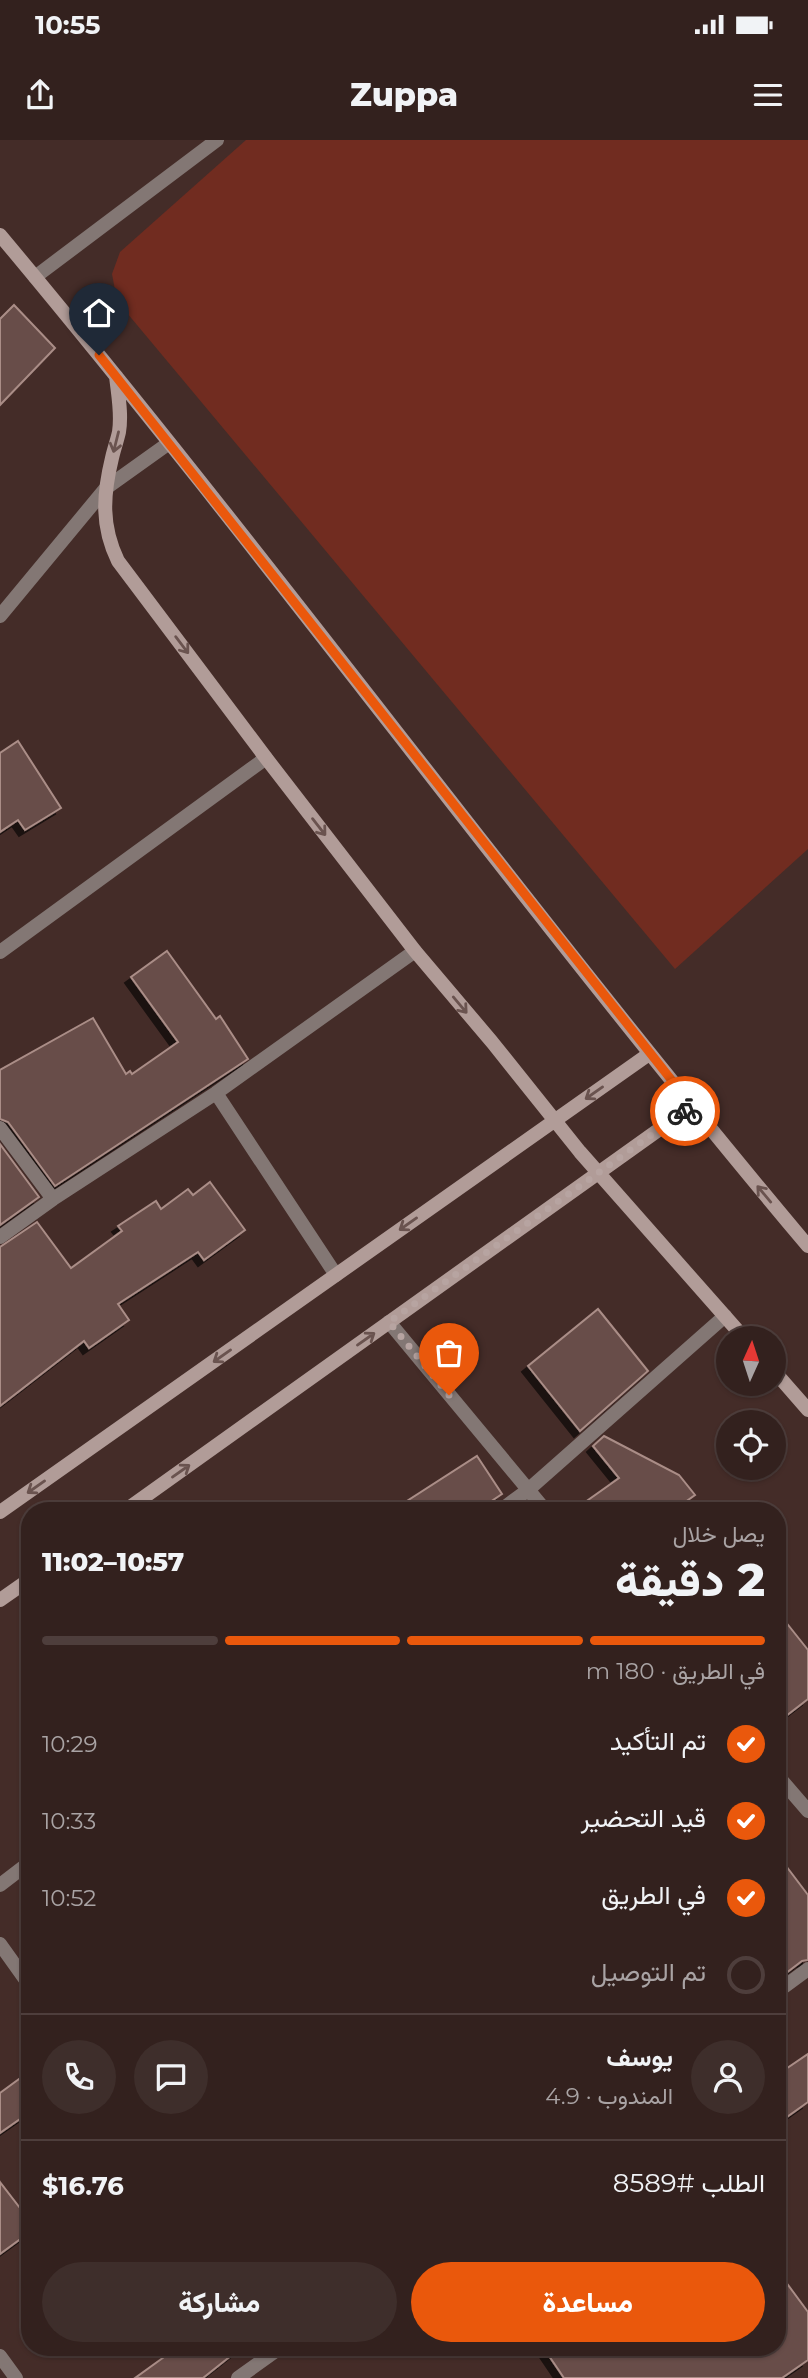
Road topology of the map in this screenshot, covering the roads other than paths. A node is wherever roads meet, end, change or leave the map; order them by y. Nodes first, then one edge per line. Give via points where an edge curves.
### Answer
1 (217, 140) edge
2 (0, 235) edge
3 (35, 277) junction
4 (115, 375) junction
5 (169, 443) junction
6 (106, 488) junction
7 (0, 616) edge
8 (266, 758) junction
9 (415, 951) junction
10 (0, 952) edge
11 (649, 1054) junction
12 (216, 1093) junction
13 (692, 1106) junction
14 (555, 1120) junction
15 (0, 1128) edge
16 (598, 1173) junction
17 (53, 1199) junction
18 (0, 1237) edge
19 (808, 1246) edge
20 (336, 1275) junction
21 (725, 1316) junction
22 (389, 1322) junction
23 (734, 1326) edge
24 (786, 1385) edge
25 (808, 1410) edge
26 (528, 1490) junction
27 (137, 1502) edge
28 (512, 1502) edge
29 (538, 1502) edge
30 (0, 1512) edge
31 (21, 1585) edge
32 (0, 1600) edge
33 (786, 1785) edge
34 (808, 1811) edge
35 (21, 1869) edge
36 (0, 1885) edge
37 (0, 1944) edge
38 (808, 1969) edge
39 (21, 1973) edge
40 (786, 1985) edge
41 (0, 2356) edge
42 (269, 2356) edge
43 (16, 2378) edge
44 (238, 2378) edge

1 - 3 street
2 - 3 street
3 - 4 street
4 - 5 street
4 -> 6 street via 119,431
5 - 6 street
5 - 11 street
6 - 7 street
6 -> 8 street via 109,541 118,561
8 -> 9 street
8 - 10 street
9 - 12 street
9 -> 14 street
11 - 13 street
11 -> 14 street
12 - 17 street
12 - 20 street
13 - 16 street
19 -> 13 street
14 - 16 street
14 -> 20 street
15 - 17 street
16 - 21 street
16 - 22 street
17 - 18 street
20 -> 30 street
21 - 23 street
21 - 26 street
22 - 26 street
27 -> 22 street
24 - 25 street
26 - 28 street
26 - 29 street
31 - 32 street
33 - 34 street
35 - 36 street
37 - 39 street
38 - 40 street
41 - 43 street
42 - 44 street

